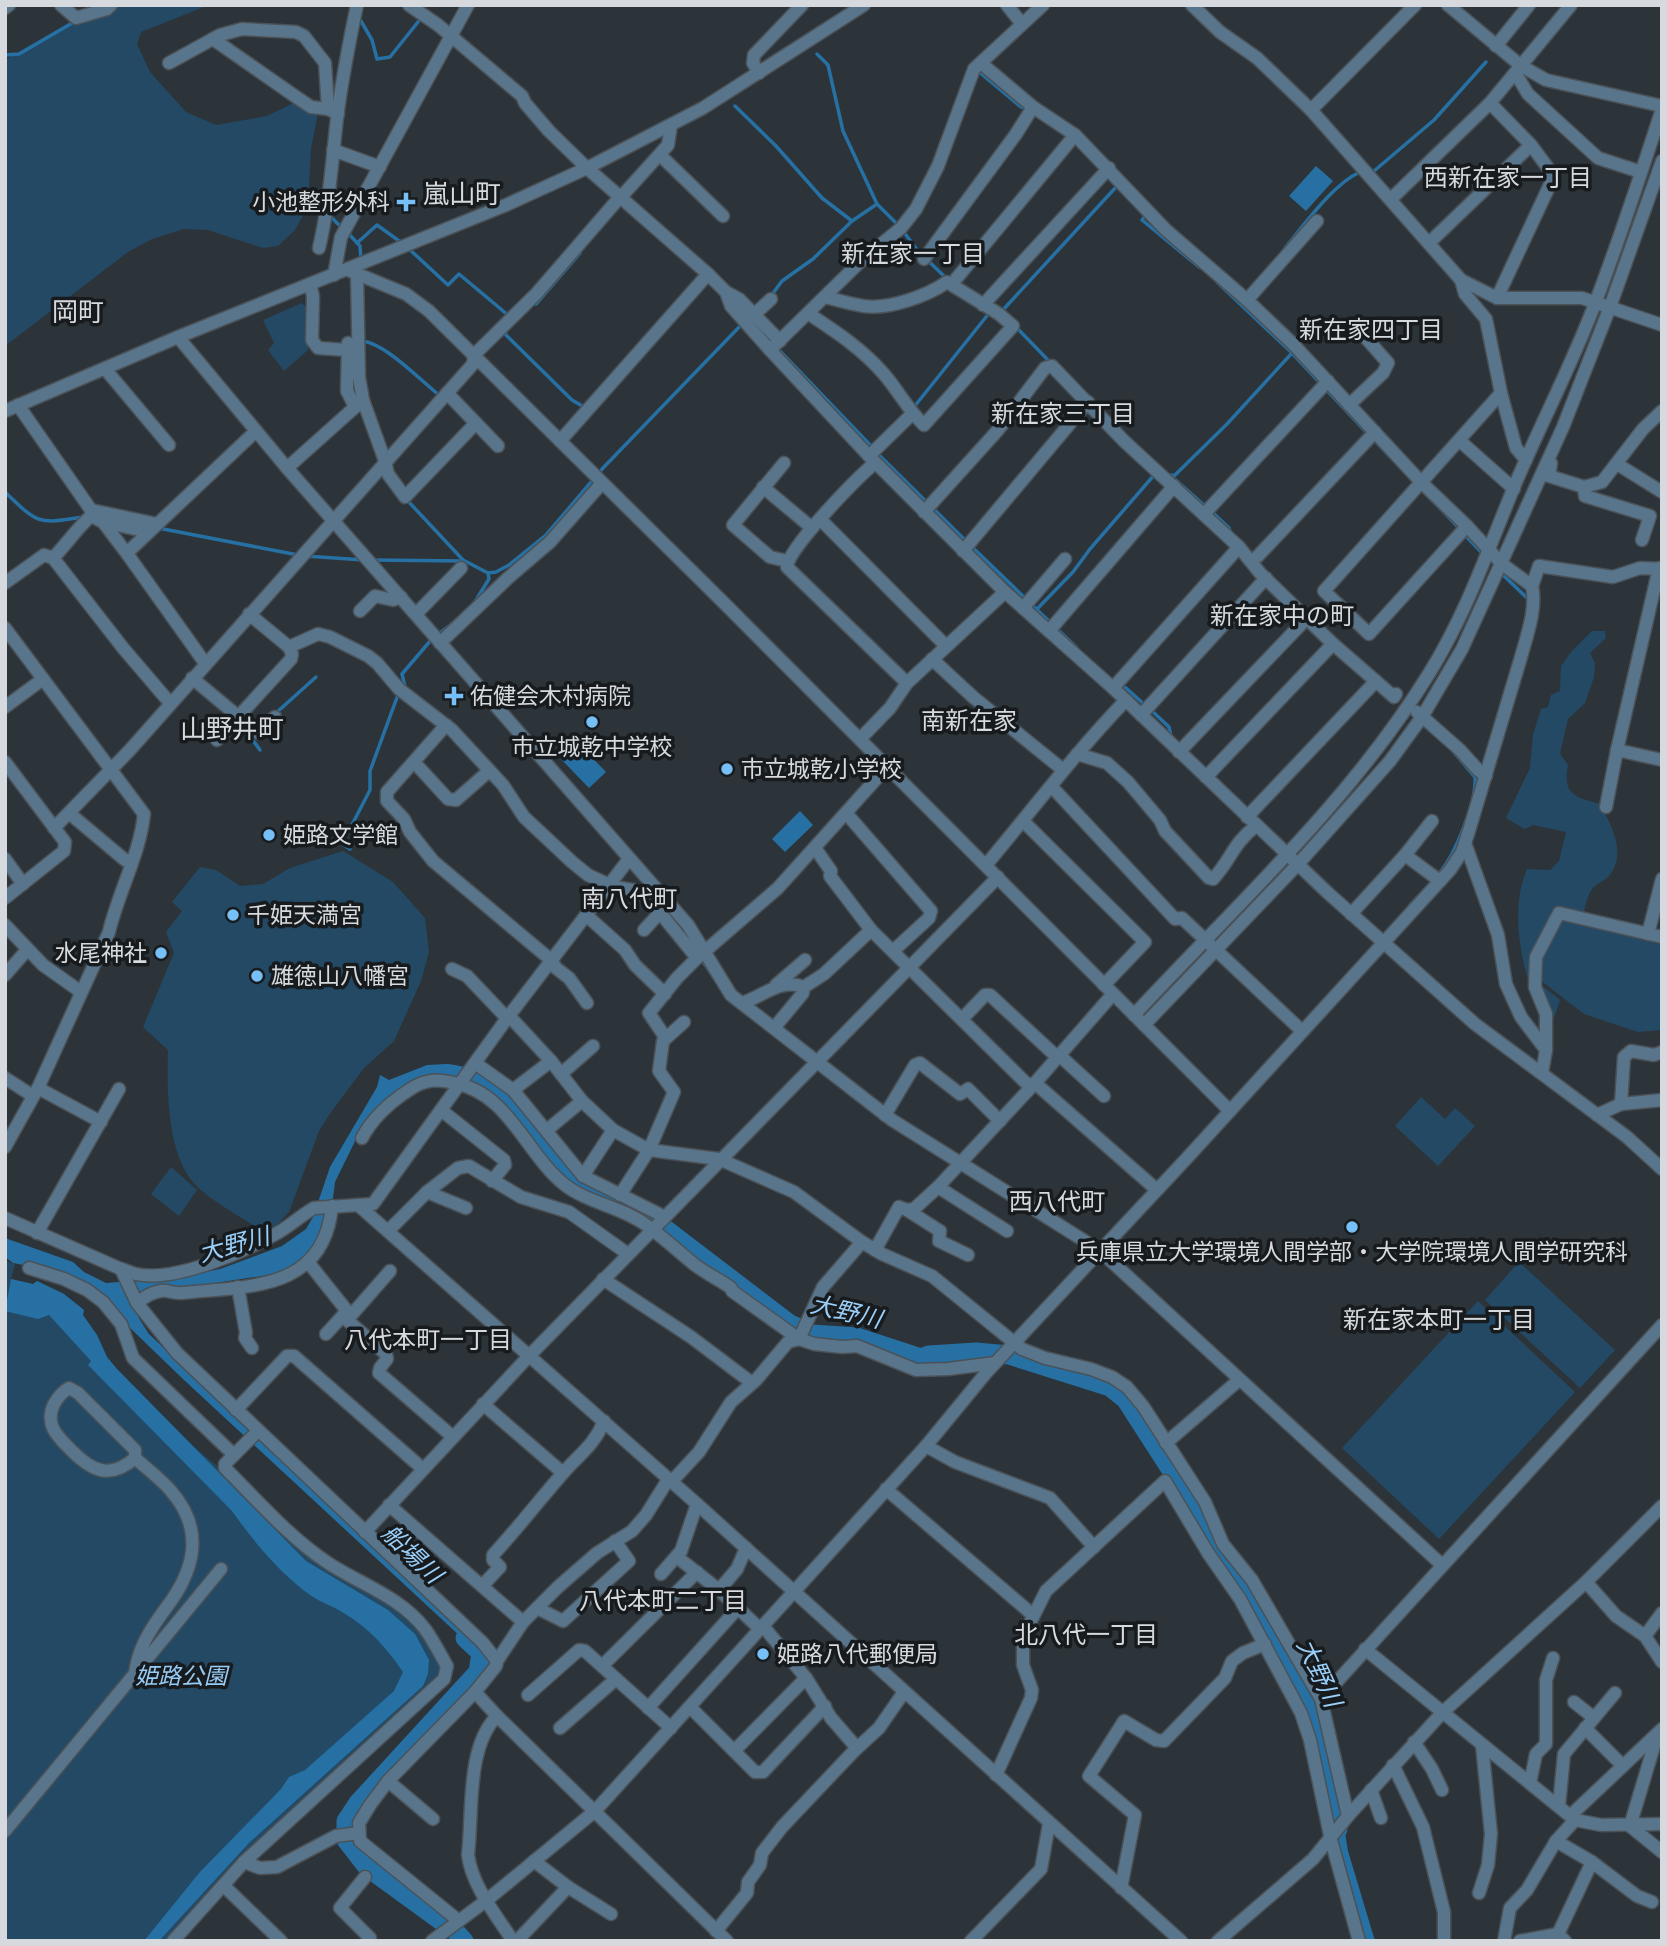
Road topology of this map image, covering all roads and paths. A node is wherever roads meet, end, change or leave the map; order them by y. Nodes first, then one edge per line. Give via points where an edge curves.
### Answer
1 (61, 5) edge
2 (111, 5) edge
3 (357, 5) edge
4 (409, 5) edge
5 (468, 5) edge
6 (802, 5) edge
7 (864, 5) edge
8 (1007, 5) edge
9 (1043, 5) edge
10 (1192, 5) edge
11 (1415, 5) edge
12 (1448, 5) edge
13 (1529, 5) edge
14 (1571, 5) edge
15 (1022, 24) junction
16 (451, 37) junction
17 (213, 39) junction
18 (1496, 46) junction
19 (169, 62) dead end
20 (981, 63) junction
21 (1518, 70) junction
22 (759, 73) junction
23 (1490, 103) junction
24 (1033, 107) junction
25 (1662, 108) edge
26 (1311, 110) junction
27 (333, 112) junction
28 (671, 125) junction
29 (1659, 125) edge
30 (1075, 135) junction
31 (1531, 145) junction
32 (333, 150) junction
33 (660, 155) junction
34 (1662, 161) edge
35 (380, 167) junction
36 (587, 168) junction
37 (1109, 168) junction
38 (1641, 172) junction
39 (619, 198) junction
40 (1391, 199) junction
41 (723, 216) dead end
42 (1317, 221) dead end
43 (1429, 243) junction
44 (319, 248) dead end
45 (924, 259) dead end
46 (353, 272) junction
47 (708, 274) junction
48 (334, 275) junction
49 (956, 279) dead end
50 (1461, 280) junction
51 (310, 284) junction
52 (825, 297) junction
53 (1497, 298) junction
54 (771, 299) dead end
55 (1247, 300) junction
56 (1596, 302) junction
57 (987, 306) junction
58 (1610, 307) junction
59 (809, 314) junction
60 (749, 315) junction
61 (1662, 325) edge
62 (1359, 330) dead end
63 (178, 337) junction
64 (775, 346) junction
65 (474, 355) junction
66 (106, 370) junction
67 (1328, 381) junction
68 (447, 393) junction
69 (1500, 395) junction
70 (1088, 402) junction
71 (359, 403) junction
72 (18, 405) junction
73 (1349, 405) junction
74 (5, 411) edge
75 (1662, 411) edge
76 (912, 414) junction
77 (476, 423) junction
78 (256, 431) junction
79 (1375, 432) junction
80 (560, 440) junction
81 (1460, 441) junction
82 (169, 445) dead end
83 (498, 446) dead end
84 (1552, 452) junction
85 (874, 455) junction
86 (1526, 460) junction
87 (385, 461) junction
88 (784, 463) dead end
89 (1617, 464) junction
90 (287, 468) junction
91 (598, 478) junction
92 (1172, 484) junction
93 (1419, 486) junction
94 (763, 487) junction
95 (1584, 487) junction
96 (1514, 489) junction
97 (1662, 492) edge
98 (928, 508) junction
99 (1207, 510) junction
100 (94, 517) junction
101 (333, 520) junction
102 (816, 524) junction
103 (1467, 526) junction
104 (153, 528) junction
105 (1642, 540) dead end
106 (968, 547) junction
107 (1239, 547) junction
108 (1490, 551) junction
109 (128, 555) junction
110 (1253, 557) junction
111 (53, 558) junction
112 (1065, 559) dead end
113 (788, 561) junction
114 (1502, 564) junction
115 (461, 568) dead end
116 (1660, 569) edge
117 (1266, 578) junction
118 (5, 583) edge
119 (1532, 586) junction
120 (1005, 592) junction
121 (401, 597) junction
122 (1027, 604) junction
123 (360, 611) dead end
124 (249, 614) junction
125 (416, 614) junction
126 (1307, 618) junction
127 (1052, 628) junction
128 (7, 633) edge
129 (437, 638) junction
130 (1332, 643) junction
131 (946, 646) junction
132 (289, 647) junction
133 (932, 659) junction
134 (205, 663) junction
135 (192, 678) junction
136 (43, 679) junction
137 (1376, 681) junction
138 (907, 683) junction
139 (1116, 684) junction
140 (1396, 694) junction
141 (1126, 700) junction
142 (170, 703) junction
143 (1408, 704) junction
144 (5, 707) edge
145 (1145, 710) junction
146 (239, 716) junction
147 (275, 717) dead end
148 (1422, 717) junction
149 (446, 725) junction
150 (860, 739) junction
151 (217, 740) dead end
152 (1618, 750) junction
153 (1179, 752) junction
154 (1077, 754) junction
155 (1662, 760) edge
156 (5, 762) edge
157 (414, 762) junction
158 (887, 767) junction
159 (109, 769) junction
160 (1062, 769) junction
161 (489, 771) junction
162 (1486, 776) junction
163 (1206, 777) junction
164 (1052, 787) junction
165 (1606, 807) dead end
166 (69, 813) junction
167 (846, 813) junction
168 (1023, 821) junction
169 (1252, 821) junction
170 (1432, 821) dead end
171 (54, 828) junction
172 (1465, 843) junction
173 (815, 848) junction
174 (1288, 853) junction
175 (1405, 855) junction
176 (5, 859) edge
177 (629, 859) junction
178 (131, 861) junction
179 (1299, 863) junction
180 (986, 865) junction
181 (998, 877) junction
182 (1662, 879) edge
183 (1440, 881) junction
184 (611, 883) junction
185 (23, 884) junction
186 (5, 898) edge
187 (665, 908) junction
188 (1351, 914) junction
189 (586, 915) junction
190 (5, 925) edge
191 (644, 930) dead end
192 (871, 930) junction
193 (1648, 934) junction
194 (1662, 937) edge
195 (1204, 939) junction
196 (1385, 943) junction
197 (1215, 949) junction
198 (27, 950) junction
199 (892, 951) junction
200 (700, 955) junction
201 (551, 960) junction
202 (805, 960) dead end
203 (911, 967) junction
204 (452, 969) dead end
205 (5, 975) edge
206 (776, 985) junction
207 (1109, 989) junction
208 (81, 992) junction
209 (803, 993) dead end
210 (665, 994) junction
211 (587, 1003) dead end
212 (742, 1003) junction
213 (1134, 1015) junction
214 (508, 1017) junction
215 (962, 1019) junction
216 (684, 1022) dead end
217 (1144, 1025) junction
218 (774, 1028) junction
219 (1302, 1031) junction
220 (665, 1037) junction
221 (593, 1046) dead end
222 (1546, 1050) junction
223 (1662, 1052) edge
224 (1058, 1056) junction
225 (551, 1061) junction
226 (816, 1062) junction
227 (475, 1063) junction
228 (1542, 1073) junction
229 (561, 1074) junction
230 (5, 1078) edge
231 (460, 1084) junction
232 (1033, 1084) junction
233 (119, 1089) dead end
234 (513, 1090) junction
235 (36, 1092) junction
236 (1104, 1097) dead end
237 (1662, 1100) edge
238 (582, 1101) junction
239 (1621, 1104) junction
240 (440, 1110) junction
241 (1230, 1111) junction
242 (885, 1115) junction
243 (1597, 1115) junction
244 (1000, 1121) junction
245 (101, 1122) junction
246 (547, 1130) junction
247 (613, 1130) junction
248 (362, 1139) dead end
249 (5, 1147) edge
250 (649, 1150) junction
251 (719, 1159) junction
252 (960, 1165) junction
253 (1662, 1169) edge
254 (583, 1175) junction
255 (492, 1181) junction
256 (938, 1186) junction
257 (1157, 1190) junction
258 (427, 1192) junction
259 (620, 1195) junction
260 (358, 1205) junction
261 (332, 1206) junction
262 (466, 1208) dead end
263 (907, 1210) junction
264 (665, 1217) junction
265 (5, 1218) edge
266 (652, 1230) junction
267 (388, 1231) junction
268 (1007, 1231) dead end
269 (37, 1233) junction
270 (862, 1242) junction
271 (876, 1250) junction
272 (1100, 1250) junction
273 (628, 1254) junction
274 (968, 1255) dead end
275 (308, 1262) junction
276 (29, 1268) dead end
277 (121, 1269) junction
278 (390, 1271) dead end
279 (603, 1279) junction
280 (238, 1287) junction
281 (137, 1303) junction
282 (347, 1315) junction
283 (1662, 1325) edge
284 (326, 1334) dead end
285 (799, 1339) junction
286 (1012, 1345) junction
287 (252, 1348) dead end
288 (529, 1356) junction
289 (990, 1368) junction
290 (1239, 1380) junction
291 (752, 1383) junction
292 (483, 1405) junction
293 (236, 1410) junction
294 (604, 1421) junction
295 (258, 1431) junction
296 (453, 1437) junction
297 (1166, 1443) junction
298 (926, 1446) junction
299 (234, 1455) junction
300 (135, 1458) junction
301 (423, 1469) junction
302 (563, 1473) junction
303 (671, 1481) junction
304 (886, 1489) junction
305 (698, 1504) junction
306 (389, 1505) junction
307 (1662, 1506) edge
308 (365, 1532) junction
309 (615, 1541) junction
310 (1094, 1547) junction
311 (746, 1548) junction
312 (677, 1557) junction
313 (1442, 1565) junction
314 (221, 1569) dead end
315 (697, 1572) junction
316 (662, 1574) dead end
317 (1586, 1582) junction
318 (482, 1586) junction
319 (719, 1590) junction
320 (795, 1592) junction
321 (537, 1608) junction
322 (738, 1608) junction
323 (1662, 1613) edge
324 (1033, 1615) junction
325 (523, 1622) junction
326 (762, 1628) junction
327 (1645, 1636) junction
328 (1265, 1644) junction
329 (1365, 1649) junction
330 (1553, 1658) dead end
331 (497, 1661) junction
332 (1662, 1662) edge
333 (602, 1666) junction
334 (135, 1676) junction
335 (806, 1678) junction
336 (616, 1679) junction
337 (474, 1692) junction
338 (904, 1692) junction
339 (1615, 1693) dead end
340 (528, 1695) dead end
341 (1321, 1699) junction
342 (1574, 1702) dead end
343 (825, 1706) junction
344 (690, 1707) junction
345 (648, 1708) junction
346 (1442, 1713) junction
347 (497, 1716) junction
348 (1594, 1718) junction
349 (560, 1728) dead end
350 (671, 1728) junction
351 (1585, 1728) junction
352 (1659, 1731) edge
353 (1414, 1742) junction
354 (1482, 1745) junction
355 (858, 1748) junction
356 (734, 1751) junction
357 (1392, 1765) junction
358 (1623, 1766) junction
359 (996, 1775) junction
360 (388, 1781) junction
361 (1530, 1783) junction
362 (1371, 1790) junction
363 (1442, 1790) dead end
364 (1559, 1807) junction
365 (595, 1811) junction
366 (1346, 1818) junction
367 (1381, 1818) dead end
368 (1572, 1818) junction
369 (433, 1819) dead end
370 (1049, 1824) junction
371 (1662, 1824) edge
372 (1630, 1826) junction
373 (5, 1831) edge
374 (359, 1833) junction
375 (1331, 1840) junction
376 (1556, 1841) junction
377 (1662, 1852) edge
378 (534, 1861) junction
379 (244, 1862) junction
380 (1592, 1862) junction
381 (365, 1877) dead end
382 (224, 1886) junction
383 (568, 1887) junction
384 (1121, 1888) junction
385 (1479, 1893) dead end
386 (487, 1900) junction
387 (1652, 1902) dead end
388 (611, 1914) dead end
389 (459, 1921) junction
390 (721, 1937) edge
391 (1562, 1937) edge
392 (370, 1938) dead end
393 (436, 1938) edge
394 (178, 1939) edge
395 (281, 1941) edge
396 (515, 1941) edge
397 (971, 1941) edge
398 (1181, 1941) edge
399 (1218, 1941) edge
400 (1359, 1941) edge
401 (1444, 1941) edge
402 (1504, 1941) edge
403 (1520, 1941) edge

1 - 2 street via 76,18
3 - 27 street
4 - 16 street
5 - 16 street
6 - 22 street via 754,55
7 - 22 street
8 - 15 street
9 - 15 street
10 - 26 street
11 - 26 street
12 - 18 street
13 - 18 street
14 - 21 street
15 - 20 street
16 - 35 street
16 - 36 street via 522,96
17 - 19 street
17 - 27 street via 312,107
17 - 27 street via 242,29 304,36 325,63
18 - 21 street
20 - 24 street
20 - 52 street via 974,69 938,166 916,209
21 - 23 street
21 - 25 street
21 - 38 street via 1528,94 1598,158
22 - 28 street
23 - 31 street
23 - 40 street
24 - 30 street
24 - 45 street
25 - 29 street
26 - 40 street
27 - 32 street
28 - 33 street via 668,145
28 - 36 street
29 - 38 street
30 - 37 street
30 - 49 street
31 - 43 street
31 - 53 street via 1554,176
32 - 35 street
32 - 44 street
33 - 39 street
33 - 41 street
34 - 58 street
35 - 48 street via 345,230
36 - 39 street
36 - 46 street
37 - 55 street via 1166,230
37 - 57 street
38 - 56 street
39 - 47 street
39 - 65 street via 537,293
40 - 43 street
42 - 55 street
43 - 50 street
46 - 48 street
46 - 65 street via 406,294
46 - 71 street
47 - 60 street via 726,292 732,306
47 - 80 street
48 - 51 street
50 - 53 street
50 - 69 street via 1465,295 1486,321
51 - 63 street
51 - 71 street via 312,340 318,348 347,346 347,391
52 - 57 street via 875,306 918,298 947,282
52 - 59 street
53 - 56 street
54 - 60 street
55 - 67 street
56 - 58 street
56 - 86 street
57 - 76 street via 1013,326 924,425
58 - 61 street
58 - 84 street
59 - 64 street
59 - 76 street via 859,348
60 - 64 street
62 - 73 street via 1388,363
63 - 66 street
63 - 78 street
64 - 85 street
65 - 68 street via 473,364
65 - 80 street
66 - 72 street
66 - 82 street
67 - 73 street
67 - 99 street
68 - 77 street
68 - 87 street
69 - 81 street
69 - 86 street via 1516,448
70 - 92 street
70 - 98 street via 1052,366 1045,368 999,430
70 - 106 street
71 - 87 street
71 - 90 street
72 - 74 street
72 - 100 street
73 - 79 street
75 - 89 street
76 - 85 street
77 - 83 street
77 - 87 street via 405,498 387,474
78 - 90 street
78 - 104 street
79 - 93 street
79 - 110 street
80 - 91 street
81 - 93 street
81 - 96 street
84 - 95 street via 1549,476
84 - 114 street
85 - 98 street
85 - 102 street
86 - 96 street
87 - 101 street
88 - 94 street
89 - 95 street via 1602,482
89 - 97 street
90 - 101 street
91 - 129 street via 550,542
91 - 150 street
92 - 99 street
92 - 127 street
93 - 103 street
93 - 103 street via 1324,592 1369,634
94 - 102 street
94 - 113 street via 733,525 770,557
95 - 105 street via 1585,496 1650,516
96 - 108 street
98 - 106 street
99 - 107 street
100 - 104 street
100 - 109 street
100 - 111 street
101 - 121 street
101 - 124 street
102 - 113 street
102 - 131 street
103 - 108 street
104 - 109 street
106 - 120 street
107 - 110 street
107 - 139 street
108 - 114 street
108 - 143 street via 1460,618
109 - 134 street
110 - 117 street
110 - 140 street
111 - 118 street via 44,555
111 - 142 street
112 - 122 street
113 - 138 street via 787,567
114 - 119 street
114 - 148 street via 1462,649
115 - 125 street
116 - 119 street via 1640,568 1612,577 1539,566
116 - 152 street
117 - 126 street
117 - 145 street
119 - 162 street via 1528,629
120 - 122 street
120 - 131 street
121 - 123 street via 375,596
121 - 125 street
122 - 127 street
124 - 132 street
124 - 134 street
125 - 129 street
126 - 130 street
126 - 153 street
127 - 139 street
128 - 136 street
129 - 177 street
130 - 137 street
130 - 163 street
131 - 133 street
132 - 146 street via 290,659
132 - 149 street via 314,635 330,637 368,656 400,690
133 - 138 street
133 - 160 street
134 - 135 street
135 - 142 street
135 - 146 street
136 - 144 street
136 - 159 street
137 - 140 street via 1394,697
137 - 169 street
138 - 150 street
139 - 141 street
140 - 143 street
141 - 145 street
141 - 154 street
142 - 159 street
143 - 148 street
143 - 174 street via 1345,788
145 - 153 street
146 - 147 street via 257,732
146 - 151 street
148 - 162 street
148 - 179 street via 1390,761
149 - 157 street
149 - 161 street
150 - 158 street
152 - 155 street
152 - 165 street
153 - 163 street
154 - 160 street
154 - 169 street via 1107,762 1209,878 1223,869
156 - 171 street
157 - 161 street via 448,799 456,800
157 - 201 street via 387,793 387,801 433,861
158 - 167 street
158 - 180 street
159 - 166 street
159 - 178 street via 144,814 143,831
160 - 164 street
161 - 184 street via 524,817 572,862 588,875
162 - 172 street
163 - 169 street
164 - 168 street
164 - 195 street via 1175,919 1182,918
166 - 171 street
166 - 178 street
167 - 173 street
167 - 199 street via 931,911
168 - 180 street
168 - 207 street via 1145,942
169 - 174 street
170 - 175 street
171 - 185 street via 65,842 64,851
172 - 183 street
172 - 222 street via 1498,935 1506,984 1521,1017
173 - 192 street via 835,885
173 - 200 street via 778,888
174 - 179 street
174 - 195 street
175 - 183 street
175 - 188 street
176 - 185 street
177 - 184 street
177 - 187 street
178 - 208 street via 108,932
179 - 188 street
179 - 197 street
180 - 181 street
181 - 203 street
181 - 207 street
182 - 193 street
183 - 196 street
184 - 187 street
184 - 189 street
185 - 186 street
187 - 191 street
187 - 200 street via 688,925
188 - 196 street
189 - 201 street
189 - 210 street
190 - 198 street
192 - 199 street
192 - 206 street via 804,987
193 - 194 street
193 - 222 street via 1559,913 1536,957 1535,986 1546,1014
195 - 197 street
195 - 213 street
196 - 219 street
196 - 228 street via 1475,1024
197 - 217 street
197 - 219 street
198 - 205 street
198 - 208 street
199 - 203 street
200 - 210 street
200 - 212 street
201 - 211 street
201 - 214 street
202 - 206 street
203 - 215 street
203 - 226 street
204 - 214 street via 467,976
206 - 212 street
207 - 213 street
207 - 224 street
208 - 235 street
209 - 218 street
210 - 220 street via 649,1013
212 - 218 street
213 - 217 street
214 - 225 street
214 - 227 street
215 - 224 street via 989,995
215 - 232 street via 1025,1082
216 - 220 street
217 - 241 street
218 - 226 street
219 - 241 street
220 - 250 street via 659,1071 674,1092
221 - 229 street
222 - 228 street
223 - 239 street via 1631,1051 1625,1057
224 - 232 street
224 - 236 street
225 - 229 street
225 - 234 street
226 - 242 street
226 - 251 street
227 - 231 street
227 - 234 street
228 - 243 street
229 - 238 street
230 - 235 street
231 - 240 street
231 - 248 street via 433,1080 414,1086 381,1111
231 - 266 street via 494,1101 566,1185
232 - 244 street
232 - 257 street
233 - 245 street
234 - 246 street
235 - 245 street
235 - 249 street
237 - 239 street
238 - 246 street
238 - 247 street
239 - 243 street
240 - 255 street via 505,1160
240 - 260 street via 373,1204
241 - 257 street
242 - 244 street via 920,1063 960,1094 968,1089
242 - 252 street
243 - 253 street
244 - 252 street
245 - 269 street
246 - 254 street
247 - 250 street
247 - 254 street
250 - 251 street
250 - 259 street
251 - 264 street
251 - 270 street via 794,1192
252 - 256 street
252 - 272 street
254 - 259 street
255 - 258 street via 468,1166 458,1168
255 - 273 street via 528,1200 569,1212
256 - 263 street
256 - 268 street
257 - 272 street
258 - 262 street
258 - 267 street
259 - 264 street
260 - 261 street
260 - 267 street
261 - 275 street via 325,1239
261 - 277 street via 307,1212 251,1248 194,1268 159,1275
263 - 271 street via 899,1207
263 - 274 street via 940,1231 939,1241
264 - 266 street
265 - 269 street
266 - 273 street
266 - 285 street
267 - 288 street
269 - 277 street
270 - 271 street
270 - 285 street via 823,1287
271 - 286 street via 932,1276
272 - 286 street
272 - 290 street
273 - 279 street
275 - 280 street via 274,1282
275 - 282 street
276 - 299 street via 64,1279 103,1302 121,1324 133,1357
277 - 281 street
278 - 282 street
279 - 288 street
279 - 291 street
280 - 281 street via 176,1294 160,1291
280 - 287 street via 245,1338
281 - 293 street via 177,1353
282 - 284 street
282 - 296 street via 386,1354 379,1373
283 - 313 street
285 - 289 street via 857,1346 916,1370
285 - 291 street via 788,1342
286 - 289 street
286 - 297 street via 1112,1377 1143,1406
288 - 292 street
288 - 294 street
289 - 298 street
290 - 297 street
290 - 313 street
291 - 303 street via 731,1402 699,1452
292 - 296 street
292 - 302 street
293 - 295 street
293 - 301 street via 287,1356 294,1356
294 - 302 street via 596,1439
294 - 303 street
295 - 299 street
295 - 308 street
296 - 301 street
297 - 341 street via 1205,1502 1223,1544 1252,1580
298 - 304 street
298 - 310 street via 1050,1498
299 - 379 street via 225,1468 289,1533 328,1563 399,1605 424,1628 447,1666 444,1679
300 - 300 street via 135,1450 78,1394 69,1388 57,1398 50,1421 54,1434 86,1466 111,1470
300 - 334 street via 171,1490 194,1535 184,1578 143,1646
301 - 306 street
302 - 318 street via 494,1555 500,1567
303 - 305 street
303 - 309 street via 632,1531
304 - 320 street
304 - 324 street
305 - 311 street
305 - 312 street
306 - 308 street
306 - 318 street
307 - 317 street
308 - 331 street
309 - 321 street
309 - 321 street via 629,1561 563,1621
310 - 324 street via 1046,1591
310 - 328 street via 1165,1481
311 - 319 street via 737,1569
311 - 320 street
312 - 315 street
312 - 316 street
313 - 329 street
314 - 334 street
315 - 319 street
315 - 333 street
317 - 327 street via 1616,1616
317 - 346 street
318 - 325 street
319 - 322 street
320 - 326 street
320 - 338 street
321 - 325 street
322 - 326 street
322 - 345 street
323 - 327 street
324 - 359 street via 1023,1648 1031,1698
325 - 331 street
326 - 335 street
326 - 344 street
327 - 332 street
328 - 375 street via 1301,1713
328 - 384 street via 1232,1661 1225,1678 1164,1741 1124,1721 1089,1776 1135,1815
329 - 341 street
329 - 346 street
330 - 361 street via 1546,1680 1546,1744 1536,1754
331 - 337 street
333 - 336 street
333 - 340 street via 579,1650
334 - 373 street
335 - 343 street
335 - 356 street
336 - 345 street
336 - 349 street
337 - 347 street
337 - 360 street
338 - 355 street via 879,1728
338 - 359 street
339 - 348 street
341 - 366 street
342 - 348 street
343 - 355 street
343 - 356 street via 763,1772 755,1772
344 - 350 street
344 - 356 street
345 - 350 street
346 - 353 street
346 - 354 street
347 - 365 street
347 - 386 street via 482,1736 475,1758 468,1855
348 - 351 street
350 - 365 street
351 - 358 street
351 - 364 street via 1564,1754
352 - 358 street
352 - 372 street
353 - 357 street
353 - 363 street
354 - 361 street
354 - 385 street via 1491,1834
355 - 390 street via 762,1853 747,1894
357 - 362 street
357 - 401 street via 1423,1826 1444,1912
358 - 368 street
359 - 370 street
360 - 369 street
360 - 374 street via 359,1823
361 - 364 street
362 - 366 street
362 - 367 street
364 - 368 street
365 - 378 street
365 - 390 street
366 - 375 street
368 - 372 street
368 - 376 street
370 - 384 street
370 - 397 street via 1041,1869
371 - 372 street
372 - 377 street
374 - 379 street via 336,1836 277,1867 260,1868
374 - 389 street via 360,1841
375 - 399 street
375 - 400 street
376 - 380 street
376 - 402 street via 1527,1890 1510,1908
378 - 383 street
378 - 386 street
379 - 382 street
380 - 387 street
380 - 391 street
381 - 392 street via 340,1908
382 - 394 street
382 - 395 street
383 - 388 street
383 - 396 street
384 - 398 street
386 - 389 street
386 - 396 street
389 - 393 street
391 - 403 street

